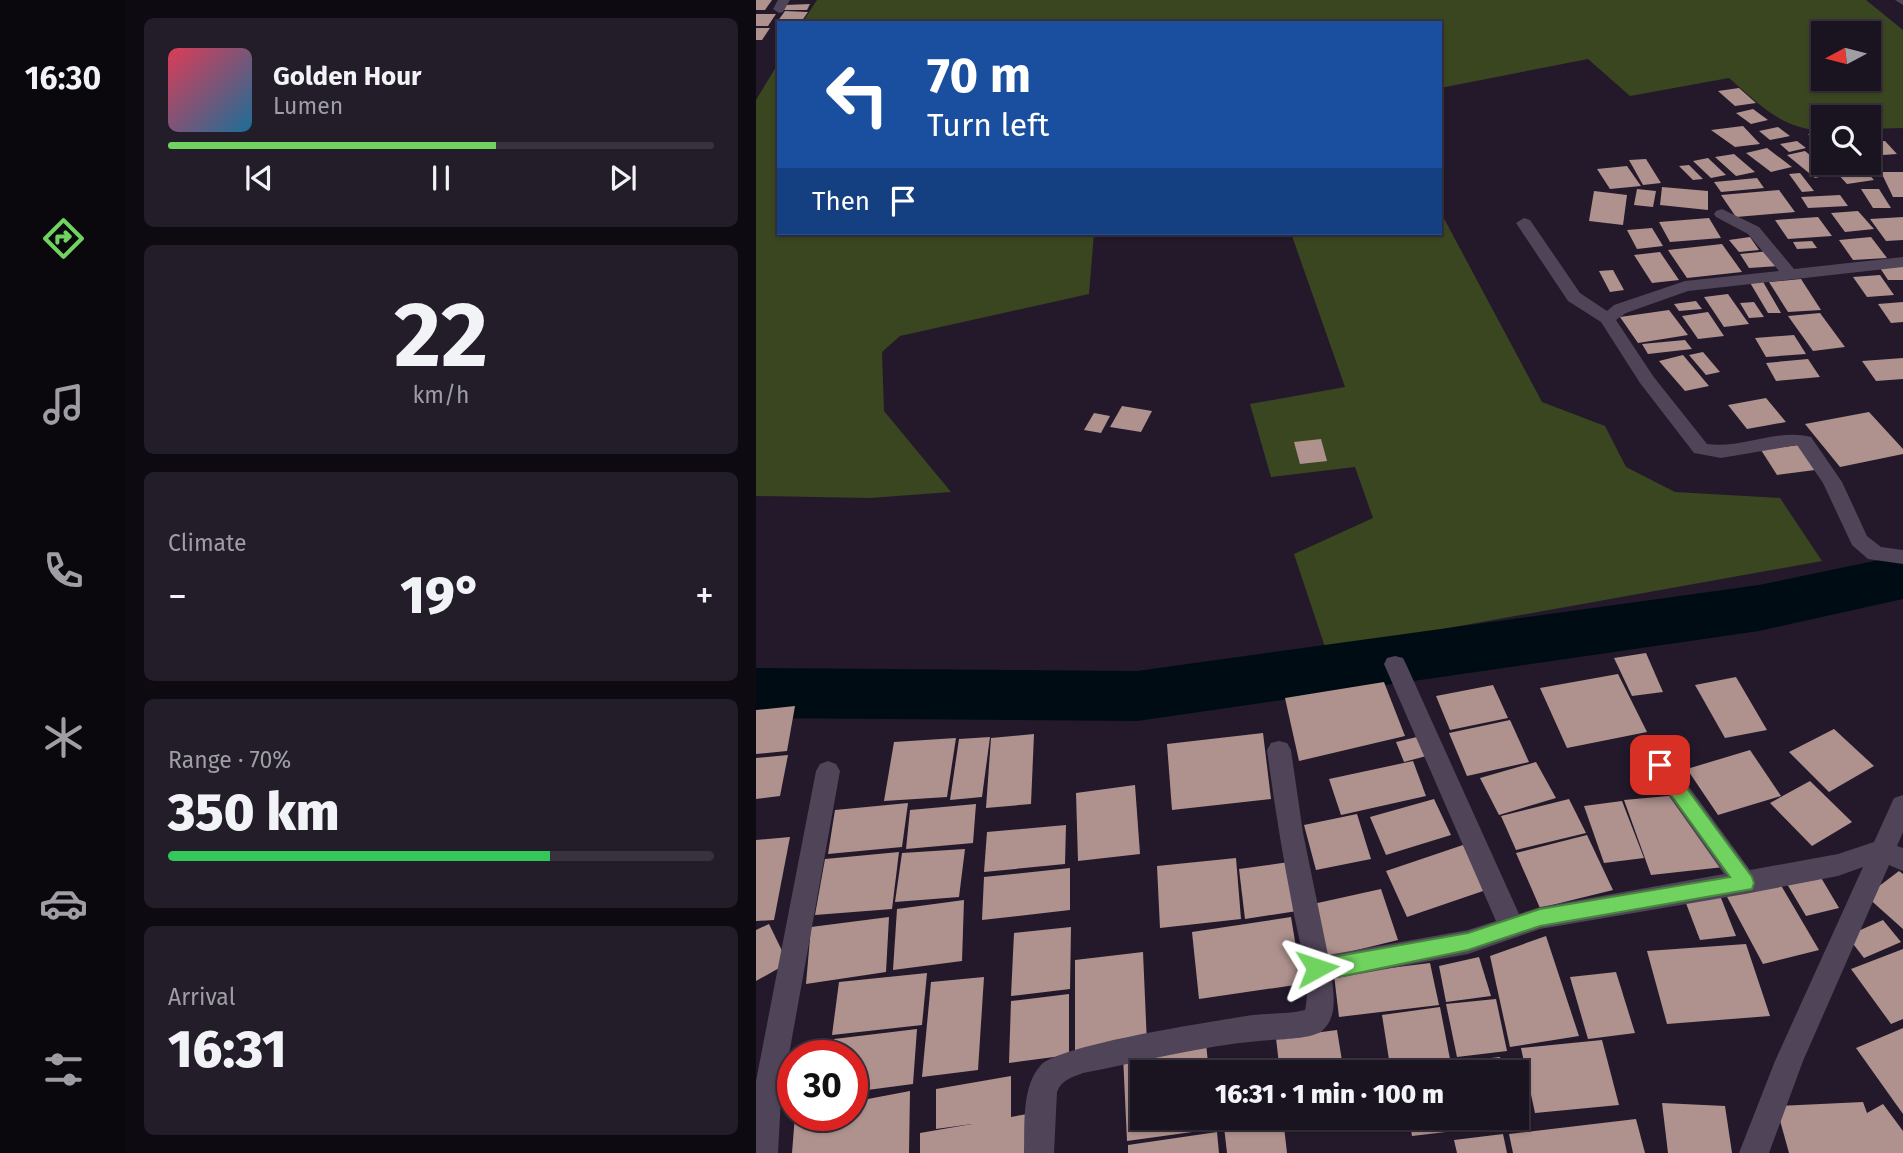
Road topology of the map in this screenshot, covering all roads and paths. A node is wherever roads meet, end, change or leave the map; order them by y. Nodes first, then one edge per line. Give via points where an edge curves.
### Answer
1 (1722, 214) dead end
2 (1524, 223) dead end
3 (1903, 262) edge
4 (1789, 272) junction
5 (1607, 319) junction
6 (1903, 557) edge
7 (1395, 664) dead end
8 (1279, 750) dead end
9 (1660, 765) dead end
10 (828, 771) dead end
11 (1903, 805) edge
12 (1892, 855) edge
13 (1745, 883) junction
14 (1512, 928) junction
15 (1317, 968) junction
16 (762, 1100) edge
17 (762, 1153) edge
18 (1040, 1153) edge
19 (1754, 1153) edge

1 - 4 street via 1756,231
2 - 5 street via 1574,298
3 - 4 street
4 - 5 street via 1685,285 1620,309
5 - 6 street via 1646,379 1701,449 1721,452 1804,440 1832,482 1859,540 1875,554
7 - 14 street
8 - 15 street
9 - 13 street
10 - 16 street
11 - 12 street
12 - 13 street
12 - 19 street via 1803,1025
13 - 14 street via 1588,908
14 - 15 street via 1468,942
15 - 18 street via 1321,1001 1312,1023 1242,1030 1083,1060 1059,1069 1047,1078 1042,1095
16 - 17 street

